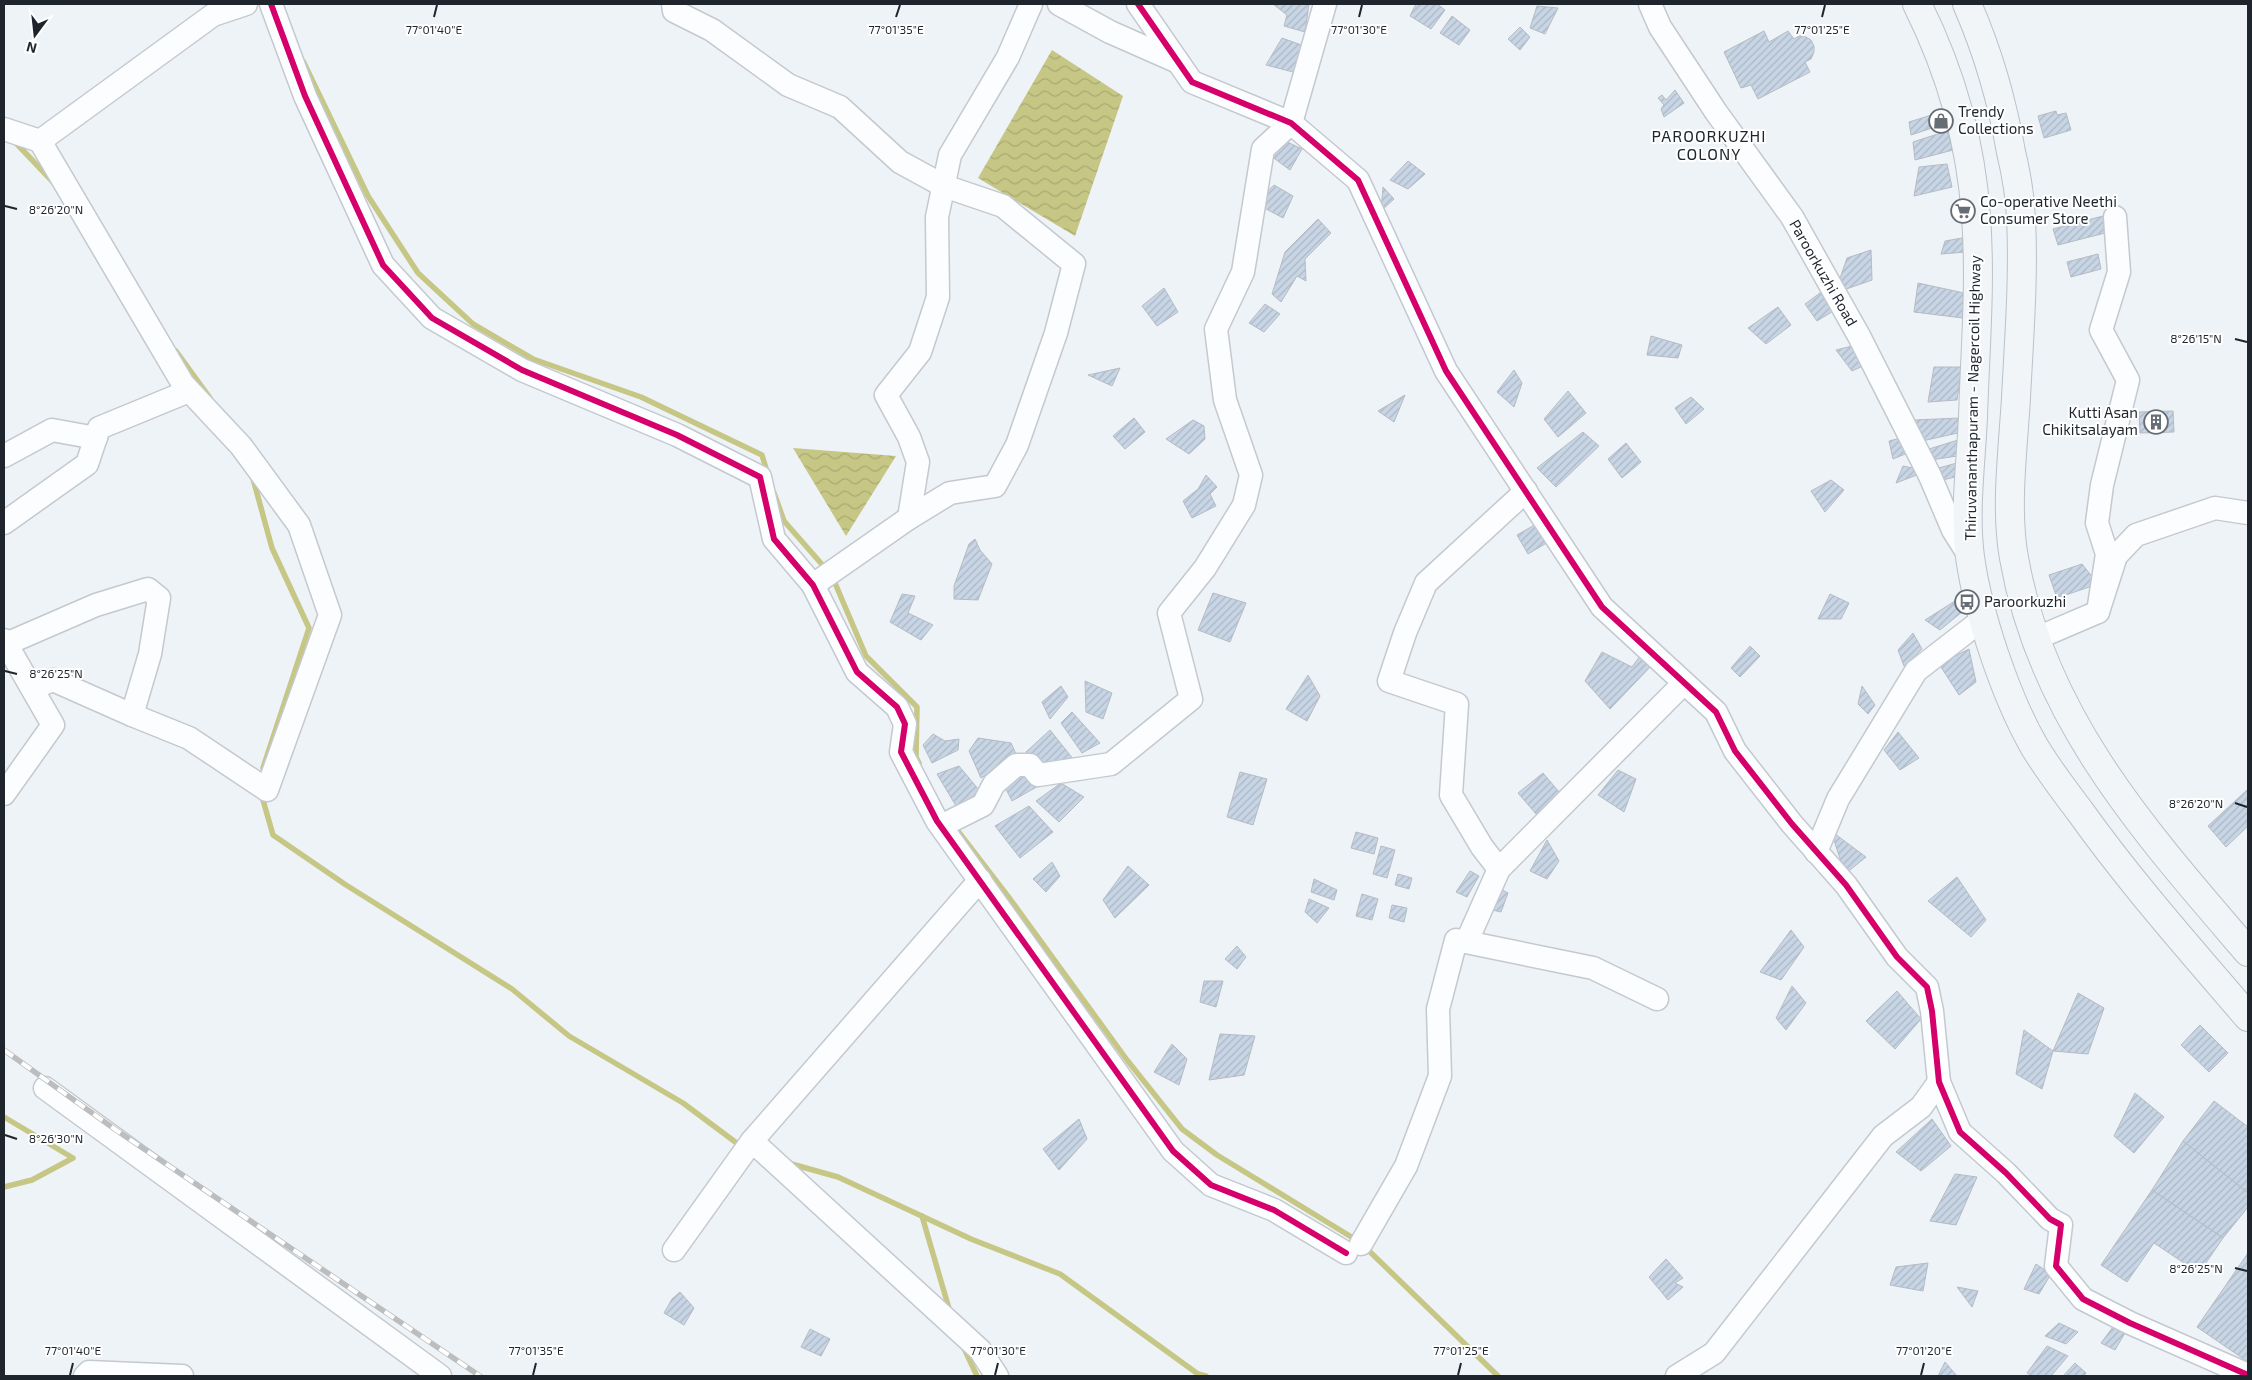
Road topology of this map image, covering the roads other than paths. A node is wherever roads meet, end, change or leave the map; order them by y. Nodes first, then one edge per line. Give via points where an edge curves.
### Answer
1 (271, 4) edge
2 (673, 4) edge
3 (1031, 4) edge
4 (1059, 4) edge
5 (1138, 4) edge
6 (1325, 4) edge
7 (1650, 4) edge
8 (1917, 4) edge
9 (1967, 4) edge
10 (242, 5) edge
11 (1178, 62) junction
12 (1291, 123) junction
13 (4, 129) edge
14 (40, 141) junction
15 (944, 186) junction
16 (2115, 217) dead end
17 (189, 390) junction
18 (96, 438) junction
19 (4, 456) edge
20 (1526, 491) junction
21 (2248, 513) edge
22 (909, 518) junction
23 (4, 523) edge
24 (1970, 557) junction
25 (813, 584) junction
26 (2098, 612) junction
27 (1983, 619) junction
28 (2035, 639) junction
29 (5, 642) edge
30 (1684, 683) junction
31 (33, 688) junction
32 (132, 715) junction
33 (4, 794) edge
34 (940, 826) junction
35 (1816, 852) junction
36 (1499, 869) junction
37 (980, 880) junction
38 (1467, 941) junction
39 (2248, 952) edge
40 (1657, 999) dead end
41 (2248, 1017) edge
42 (1939, 1082) junction
43 (45, 1088) dead end
44 (752, 1142) junction
45 (674, 1250) dead end
46 (2248, 1375) edge
47 (85, 1376) edge
48 (182, 1376) edge
49 (440, 1376) edge
50 (997, 1376) edge
51 (1678, 1376) edge

1 - 25 street via 305,96 383,265 432,318 522,370 677,434 760,478 774,539
2 - 15 street via 674,11 712,30 788,85 840,107 900,162
3 - 15 street via 1008,58 950,154
4 - 11 street via 1110,32
5 - 11 street
6 - 12 street
7 - 24 street, Paroorkuzhi Road via 1660,27 1716,112 1792,217 1859,336 1930,476 1953,530
8 - 24 main road, Thiruvananthapuram - Nagercoil Highway via 1950,81 1962,121 1976,216 1977,319 1967,522
9 - 28 main road via 1989,57 2003,108 2021,215 2022,278 2010,496 2013,555
10 - 14 street via 213,15
11 - 12 street via 1192,82
12 - 20 street via 1358,180 1446,371
12 - 34 street via 1263,149 1243,272 1216,329 1225,400 1251,475 1244,505 1205,568 1169,612 1191,699 1111,764 1038,774 1030,765 1016,765 994,784 983,805
13 - 14 street
14 - 17 street
15 - 22 street via 937,216 938,296 920,352 886,395 909,437 918,462
15 - 22 street via 1003,206 1074,264 1056,333 1017,445 996,486 950,493
16 - 26 street via 2119,272 2101,330 2128,380 2102,485 2097,523 2107,554
17 - 18 street via 99,428
17 - 32 street via 241,446 298,525 330,615 259,785 189,738
18 - 19 street via 52,430
18 - 23 street via 87,464
20 - 30 street via 1602,607
20 - 36 street via 1426,584 1389,681 1457,704 1451,795
21 - 26 street via 2215,508 2136,535 2116,556
22 - 25 street
24 - 27 main road, Thiruvananthapuram - Nagercoil Highway
25 - 34 street via 857,672 897,707 905,724 901,752
26 - 28 street
27 - 35 street via 1916,671 1838,799
27 - 41 main road, Thiruvananthapuram - Nagercoil Highway via 2014,705 2057,781 2116,862
28 - 39 main road via 2059,698 2090,751 2151,838
29 - 31 street
29 - 32 street via 96,605 148,589 159,598 150,654
30 - 35 street via 1716,712 1735,751
30 - 36 street
31 - 32 street via 53,680
31 - 33 street via 53,725
34 - 37 street
35 - 42 street via 1846,885 1897,957 1927,987
36 - 38 street
37 - 38 street via 1173,1151 1211,1185 1274,1210 1354,1248 1406,1166 1440,1076 1438,1009 1456,940
37 - 44 street
38 - 40 street via 1594,968
42 - 46 street via 1960,1132 2050,1219 2061,1225 2056,1266 2084,1299
42 - 51 street via 1921,1107 1883,1136 1714,1353
43 - 49 street
44 - 45 street
44 - 50 street via 980,1350
47 - 48 street via 89,1372

